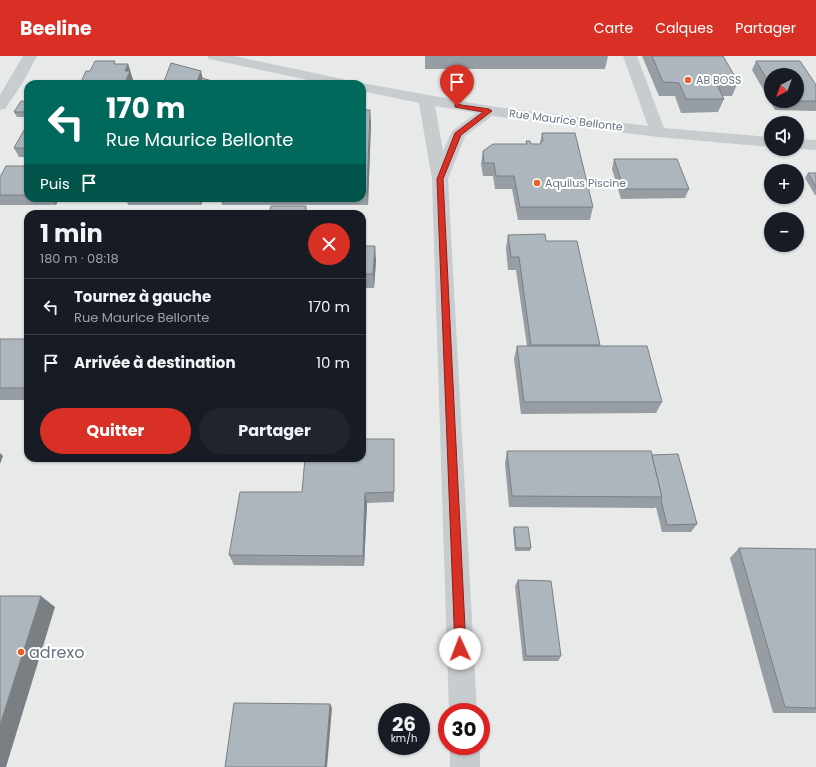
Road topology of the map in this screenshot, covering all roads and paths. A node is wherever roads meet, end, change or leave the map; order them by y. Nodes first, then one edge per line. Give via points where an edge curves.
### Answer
1 (214, 56) edge
2 (630, 56) edge
3 (35, 58) edge
4 (278, 63) edge
5 (334, 80) edge
6 (366, 88) edge
7 (426, 100) junction
8 (0, 106) edge
9 (489, 111) junction
10 (658, 132) junction
11 (764, 141) edge
12 (804, 144) edge
13 (816, 145) edge
14 (440, 179) junction
15 (463, 703) edge
16 (464, 755) edge
17 (465, 767) edge

1 - 4 street
2 - 10 street
3 - 8 street
4 - 5 street
6 - 7 street, Rue Maurice Bellonte
7 - 9 street, Rue Maurice Bellonte
7 - 14 street
9 - 10 street, Rue Maurice Bellonte
9 - 14 street via 458,134
10 - 11 street, Rue Maurice Bellonte
12 - 13 street
14 - 15 street
16 - 17 street

